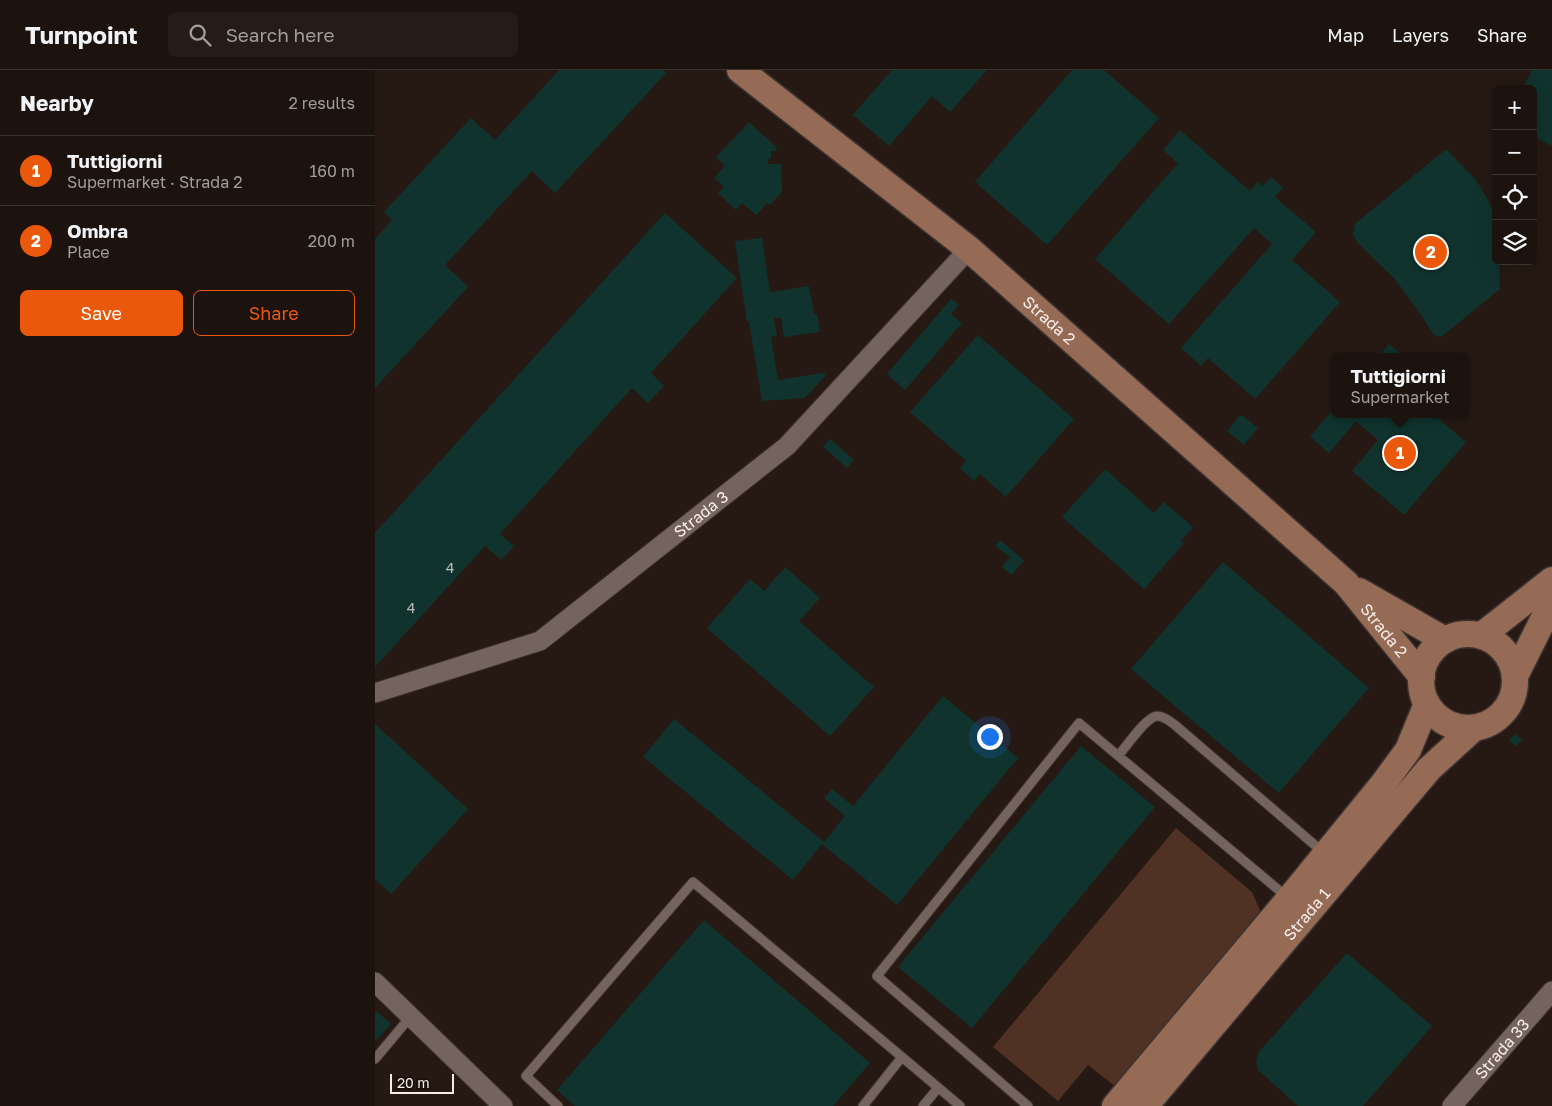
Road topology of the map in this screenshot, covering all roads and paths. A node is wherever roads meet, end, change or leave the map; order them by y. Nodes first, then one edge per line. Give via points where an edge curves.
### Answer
1 (755, 74) edge
2 (969, 250) junction
3 (1552, 580) edge
4 (1346, 583) junction
5 (1552, 602) edge
6 (1481, 636) junction
7 (1445, 640) junction
8 (1515, 676) junction
9 (1422, 677) junction
10 (375, 694) edge
11 (1427, 704) junction
12 (1474, 728) junction
13 (1119, 756) junction
14 (1326, 854) junction
15 (1289, 899) junction
16 (375, 982) edge
17 (1552, 991) edge
18 (411, 1016) junction
19 (375, 1058) edge
20 (902, 1058) junction
21 (938, 1088) junction
22 (503, 1106) edge
23 (558, 1106) edge
24 (863, 1106) edge
25 (923, 1106) edge
26 (960, 1106) edge
27 (1028, 1106) edge
28 (1115, 1106) edge
29 (1145, 1106) edge
30 (1452, 1106) edge

1 - 2 street, Strada 2
2 - 4 street, Strada 2
2 - 10 street, Strada 3 via 787,446 540,640
3 - 6 street
4 - 7 street, Strada 2
4 - 9 street, Strada 2
5 - 8 street
6 - 7 street via 1463,635
6 - 8 street via 1500,647 1510,660
7 - 9 street via 1429,656
8 - 12 street via 1513,694 1505,710 1491,722
9 - 11 street
11 - 12 street via 1447,723
11 - 14 street, Strada 1 via 1408,750
12 - 29 street, Strada 1 via 1429,769
13 - 14 lane via 1150,719 1157,716 1167,719
13 - 15 lane
13 - 27 lane via 1079,723 877,976
14 - 15 street, Strada 1
15 - 28 street, Strada 1
16 - 18 street
17 - 30 street, Strada 33
18 - 19 lane
18 - 22 street
20 - 21 lane
20 - 23 lane via 693,882 526,1076
20 - 24 lane
21 - 25 lane
21 - 26 lane

